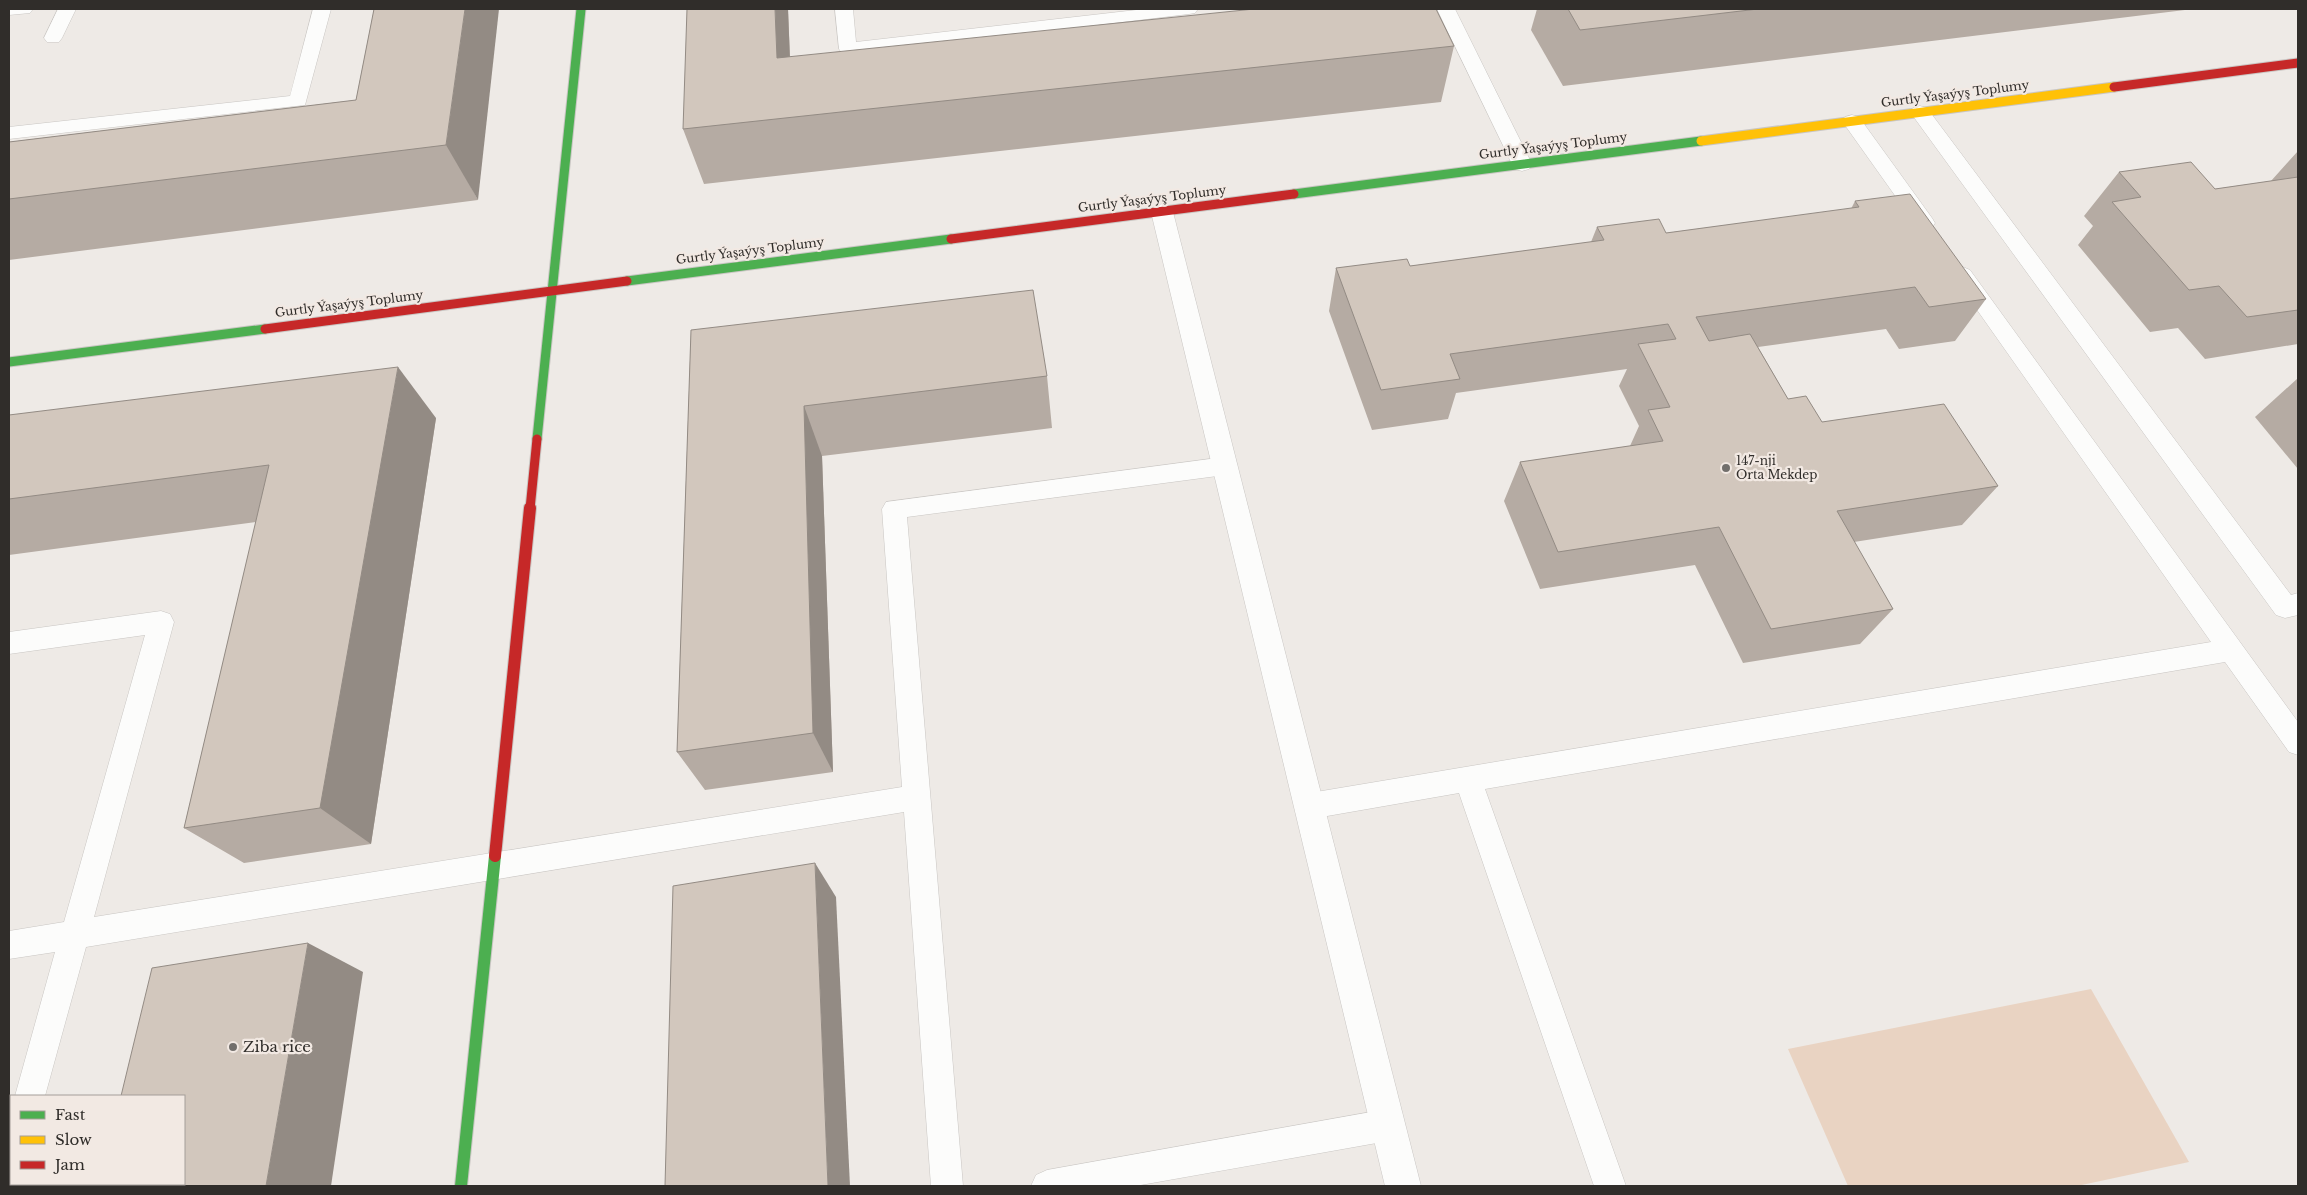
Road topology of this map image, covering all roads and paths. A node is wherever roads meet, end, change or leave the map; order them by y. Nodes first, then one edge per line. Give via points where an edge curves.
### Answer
1 (24, 9) edge
2 (67, 9) edge
3 (322, 9) edge
4 (581, 9) edge
5 (844, 9) edge
6 (1189, 9) edge
7 (1446, 9) edge
8 (9, 10) edge
9 (1078, 15) edge
10 (53, 38) dead end
11 (2298, 63) edge
12 (1920, 112) junction
13 (1852, 121) junction
14 (9, 134) edge
15 (1522, 164) junction
16 (1162, 212) junction
17 (552, 291) junction
18 (9, 362) edge
19 (1225, 466) junction
20 (2298, 604) edge
21 (9, 643) edge
22 (2232, 650) junction
23 (2298, 743) edge
24 (1468, 780) junction
25 (917, 797) junction
26 (1310, 806) junction
27 (494, 868) junction
28 (74, 935) junction
29 (9, 945) edge
30 (30, 1095) edge
31 (1388, 1125) junction
32 (461, 1186) edge
33 (947, 1186) edge
34 (1047, 1186) edge
35 (1403, 1186) edge
36 (1610, 1186) edge

1 - 8 lane
2 - 10 lane
3 - 14 lane via 298,101
4 - 17 street
5 - 9 lane via 848,49
6 - 9 lane
7 - 15 lane
11 - 12 street, Gurtly Ýaşaýyş Toplumy
12 - 13 street, Gurtly Ýaşaýyş Toplumy
12 - 20 lane via 2285,607
13 - 15 street, Gurtly Ýaşaýyş Toplumy
13 - 22 lane
15 - 16 street, Gurtly Ýaşaýyş Toplumy
16 - 17 street, Gurtly Ýaşaýyş Toplumy
16 - 19 street
17 - 18 street, Gurtly Ýaşaýyş Toplumy
17 - 27 street
19 - 25 lane via 894,509
19 - 26 street
21 - 28 lane via 161,622
22 - 23 lane
22 - 24 lane
24 - 26 lane
24 - 36 lane
25 - 27 lane
25 - 33 lane
26 - 31 street
27 - 28 lane
27 - 32 street
28 - 29 lane
28 - 30 lane
31 - 34 lane
31 - 35 street

